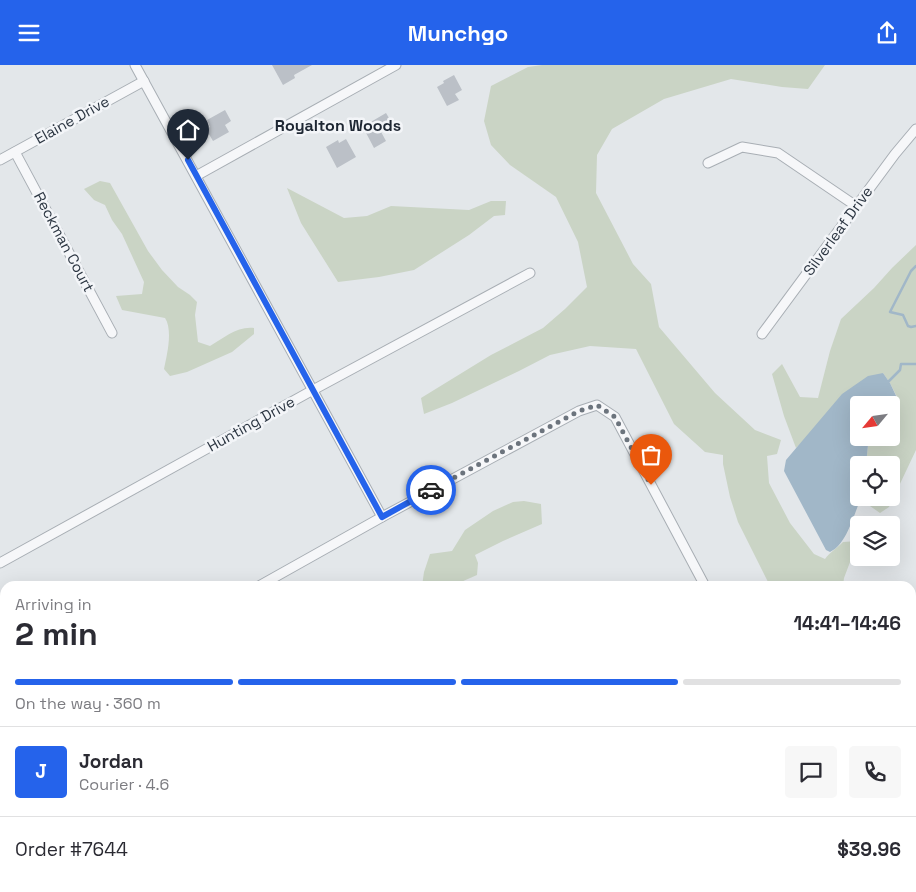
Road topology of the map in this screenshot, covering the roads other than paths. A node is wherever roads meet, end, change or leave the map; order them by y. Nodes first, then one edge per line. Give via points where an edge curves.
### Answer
1 (135, 65) edge
2 (396, 65) edge
3 (144, 81) junction
4 (916, 129) edge
5 (15, 152) junction
6 (0, 160) edge
7 (708, 163) dead end
8 (196, 176) junction
9 (856, 206) junction
10 (530, 273) dead end
11 (112, 333) dead end
12 (762, 334) dead end
13 (313, 390) junction
14 (382, 517) junction
15 (0, 563) edge
16 (269, 581) edge
17 (702, 581) edge

1 - 3 street
2 - 8 street
3 - 5 street, Elaine Drive
3 - 8 street
4 - 9 street, Silverleaf Drive
5 - 6 street, Elaine Drive
5 - 11 street, Reckman Court
7 - 9 street via 742,147 778,153
8 - 13 street
9 - 12 street, Silverleaf Drive
10 - 13 street, Hunting Drive
13 - 14 street
13 - 15 street, Hunting Drive
14 - 16 street
14 - 17 street via 579,411 597,405 615,417

